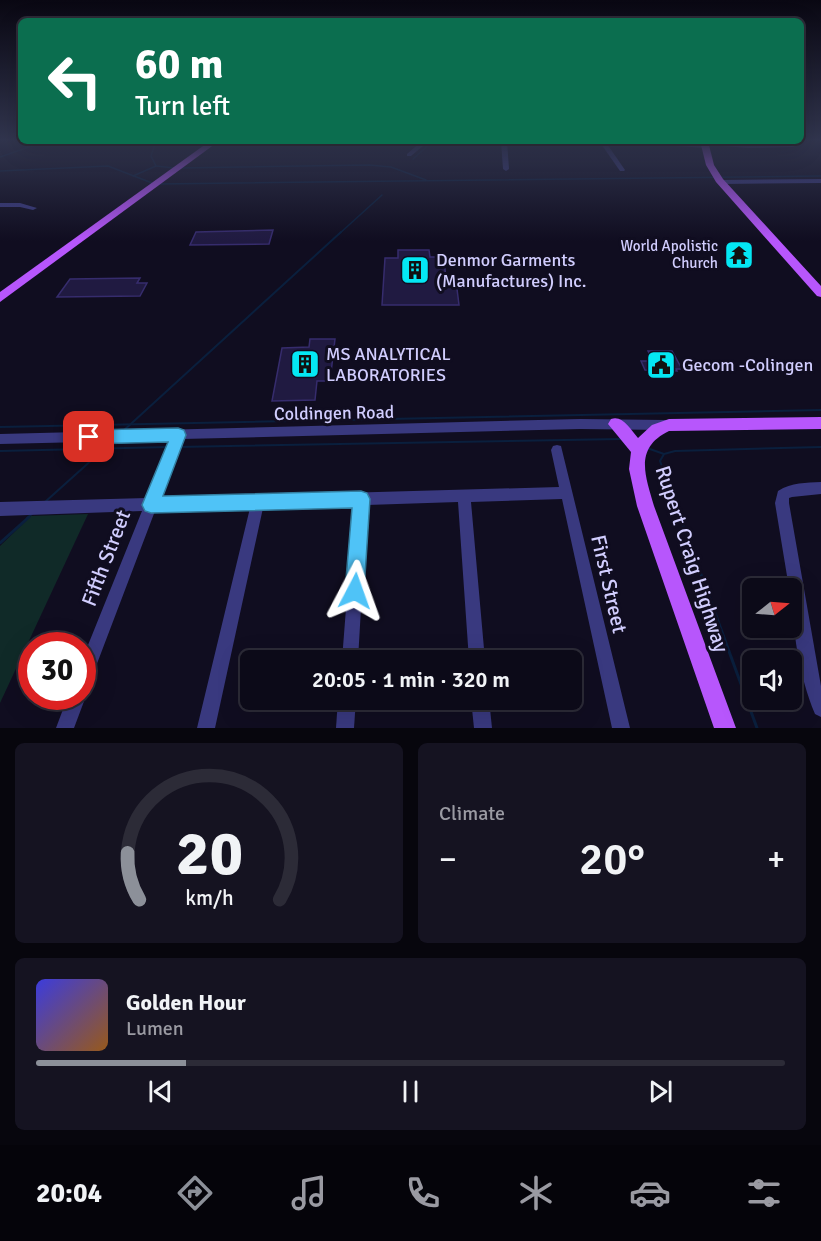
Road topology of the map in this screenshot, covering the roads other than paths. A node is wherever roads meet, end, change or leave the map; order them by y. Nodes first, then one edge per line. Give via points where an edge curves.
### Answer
1 (171, 173) edge
2 (716, 173) edge
3 (718, 178) junction
4 (821, 181) edge
5 (0, 205) edge
6 (33, 208) dead end
7 (821, 293) edge
8 (0, 298) edge
9 (821, 423) edge
10 (616, 424) junction
11 (669, 425) junction
12 (0, 439) edge
13 (175, 442) junction
14 (556, 450) dead end
15 (639, 450) junction
16 (821, 488) edge
17 (567, 493) junction
18 (464, 496) junction
19 (361, 499) junction
20 (258, 502) junction
21 (151, 505) junction
22 (0, 509) edge
23 (96, 646) edge
24 (351, 650) edge
25 (476, 650) edge
26 (821, 708) edge
27 (72, 710) edge
28 (346, 710) edge
29 (481, 710) edge
30 (65, 728) edge
31 (206, 728) edge
32 (345, 728) edge
33 (483, 728) edge
34 (621, 728) edge
35 (725, 728) edge

1 - 8 main road
2 - 3 main road
3 - 4 street
3 - 7 main road
5 - 6 street
9 - 11 main road
10 - 11 street, Coldingen Road
10 - 13 street, Coldingen Road
10 - 15 main road
11 - 15 main road, Rupert Craig Highway via 646,438
12 - 13 street, Coldingen Road
13 - 21 street, Fifth Street
14 - 17 street, First Street
15 - 35 main road, Rupert Craig Highway via 638,473 652,523
16 - 26 street via 789,491 783,495 782,503 813,688
17 - 18 street
17 - 34 street, First Street
18 - 19 street
18 - 25 street
19 - 20 street
19 - 24 street
20 - 21 street
20 - 31 street
21 - 22 street
21 - 23 street, Fifth Street
27 - 30 street
28 - 32 street
29 - 33 street

